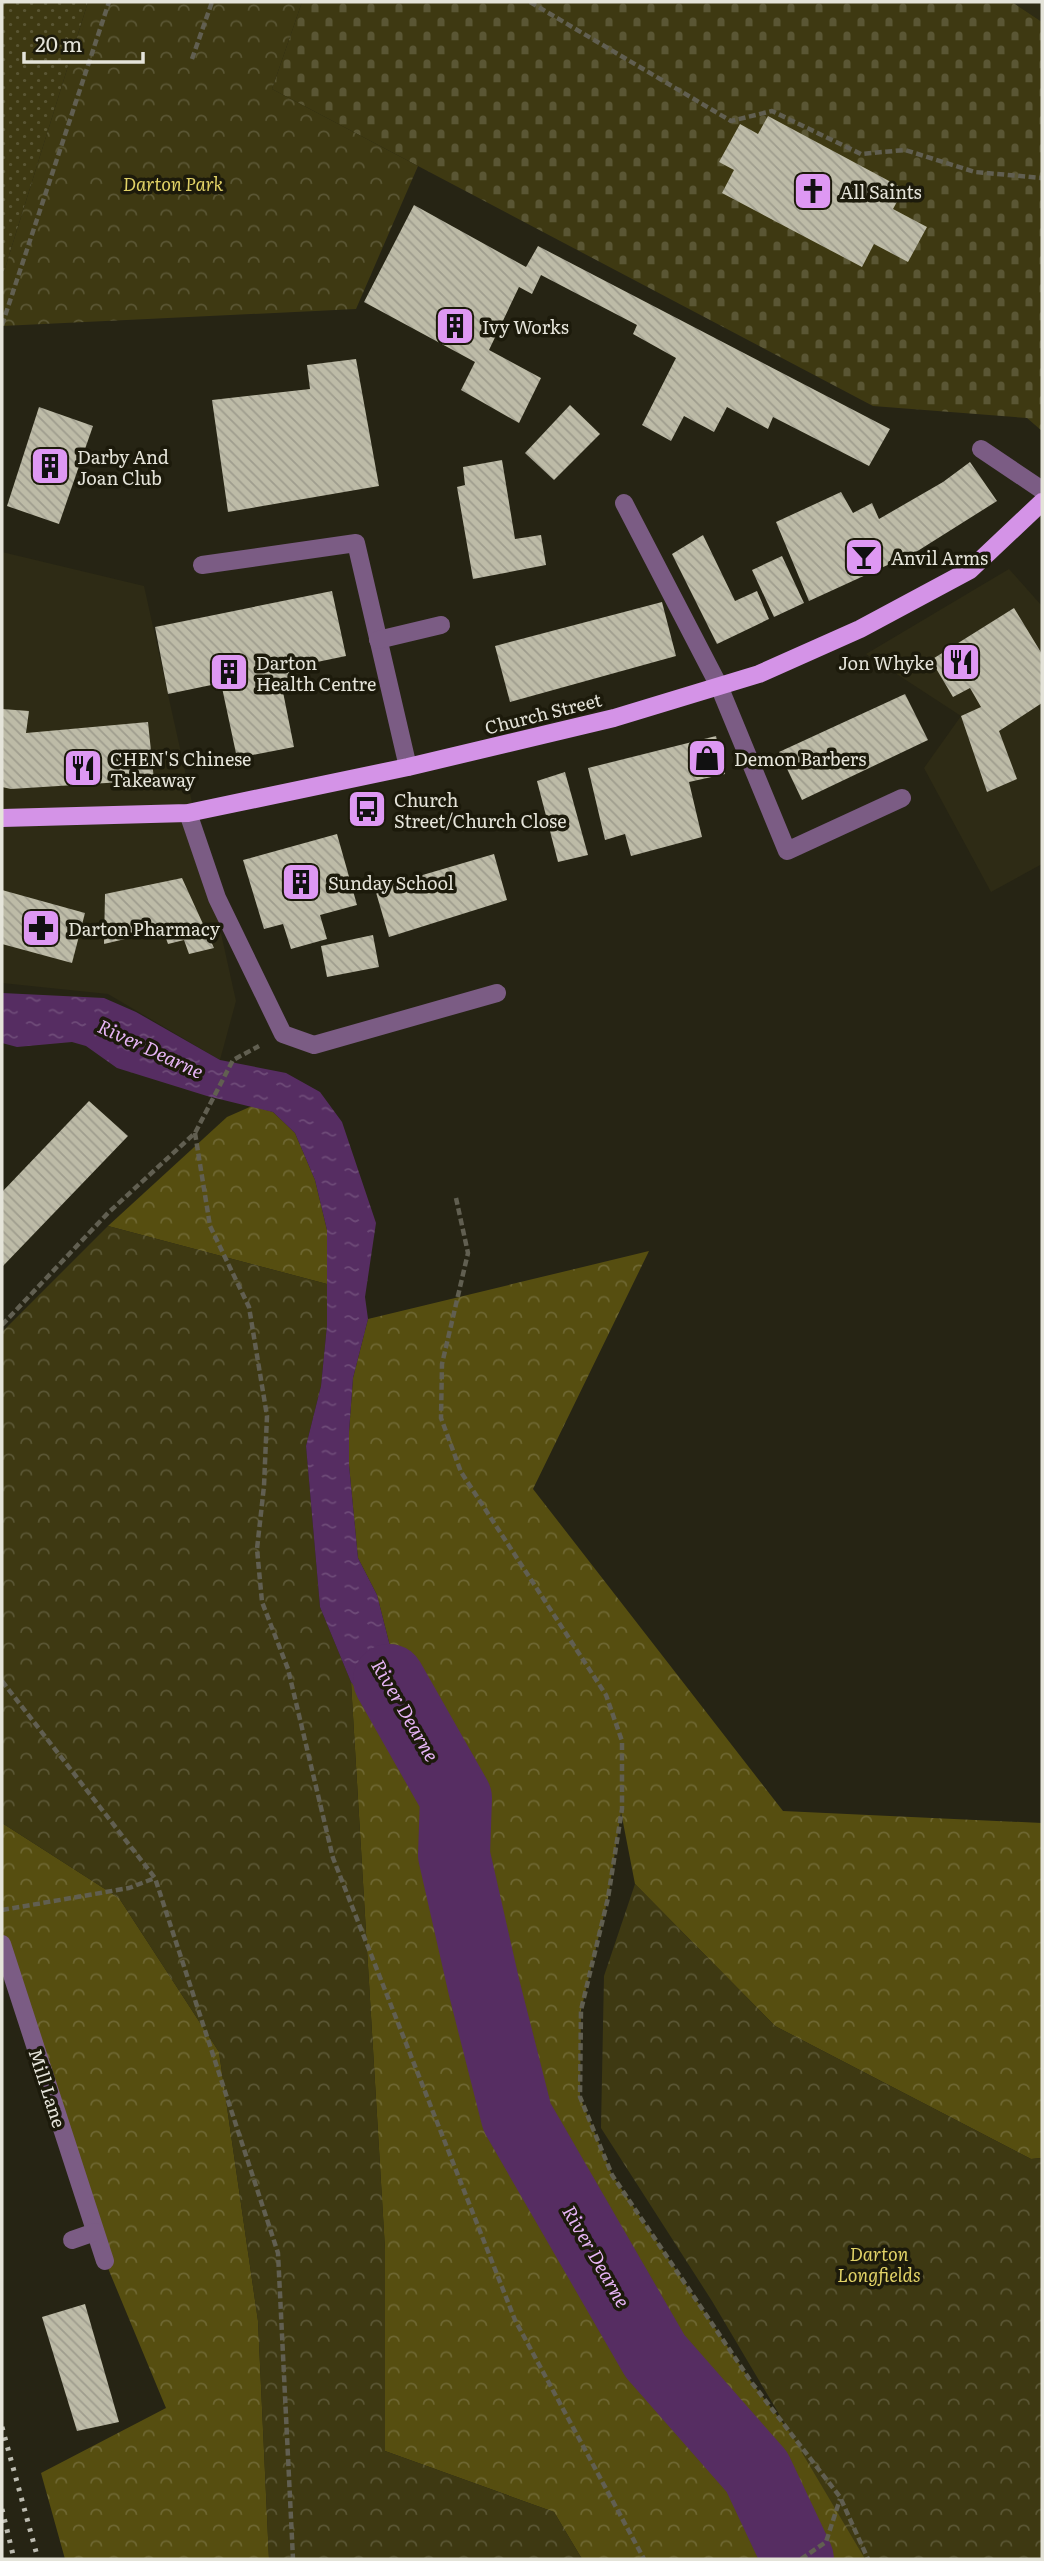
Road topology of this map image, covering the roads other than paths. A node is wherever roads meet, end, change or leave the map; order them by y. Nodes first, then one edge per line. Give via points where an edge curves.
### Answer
1 (981, 449) dead end
2 (1042, 490) edge
3 (1042, 502) edge
4 (624, 503) dead end
5 (202, 565) dead end
6 (441, 625) dead end
7 (378, 640) junction
8 (719, 686) junction
9 (408, 768) junction
10 (902, 798) dead end
11 (188, 813) junction
12 (2, 818) edge
13 (497, 993) dead end
14 (2, 1944) edge
15 (95, 2232) junction
16 (72, 2240) dead end
17 (105, 2261) dead end

1 - 2 street
3 - 8 main road, Church Street via 970,570 860,629 759,674
4 - 8 street
5 - 7 street via 356,543
6 - 7 street
7 - 9 street
8 - 9 main road, Church Street via 614,718
8 - 10 street via 787,851
9 - 11 main road, Church Street
11 - 12 main road, Church Street
11 - 13 street via 217,898 283,1034 314,1045
14 - 15 street, Mill Lane
15 - 16 street
15 - 17 street, Mill Lane

